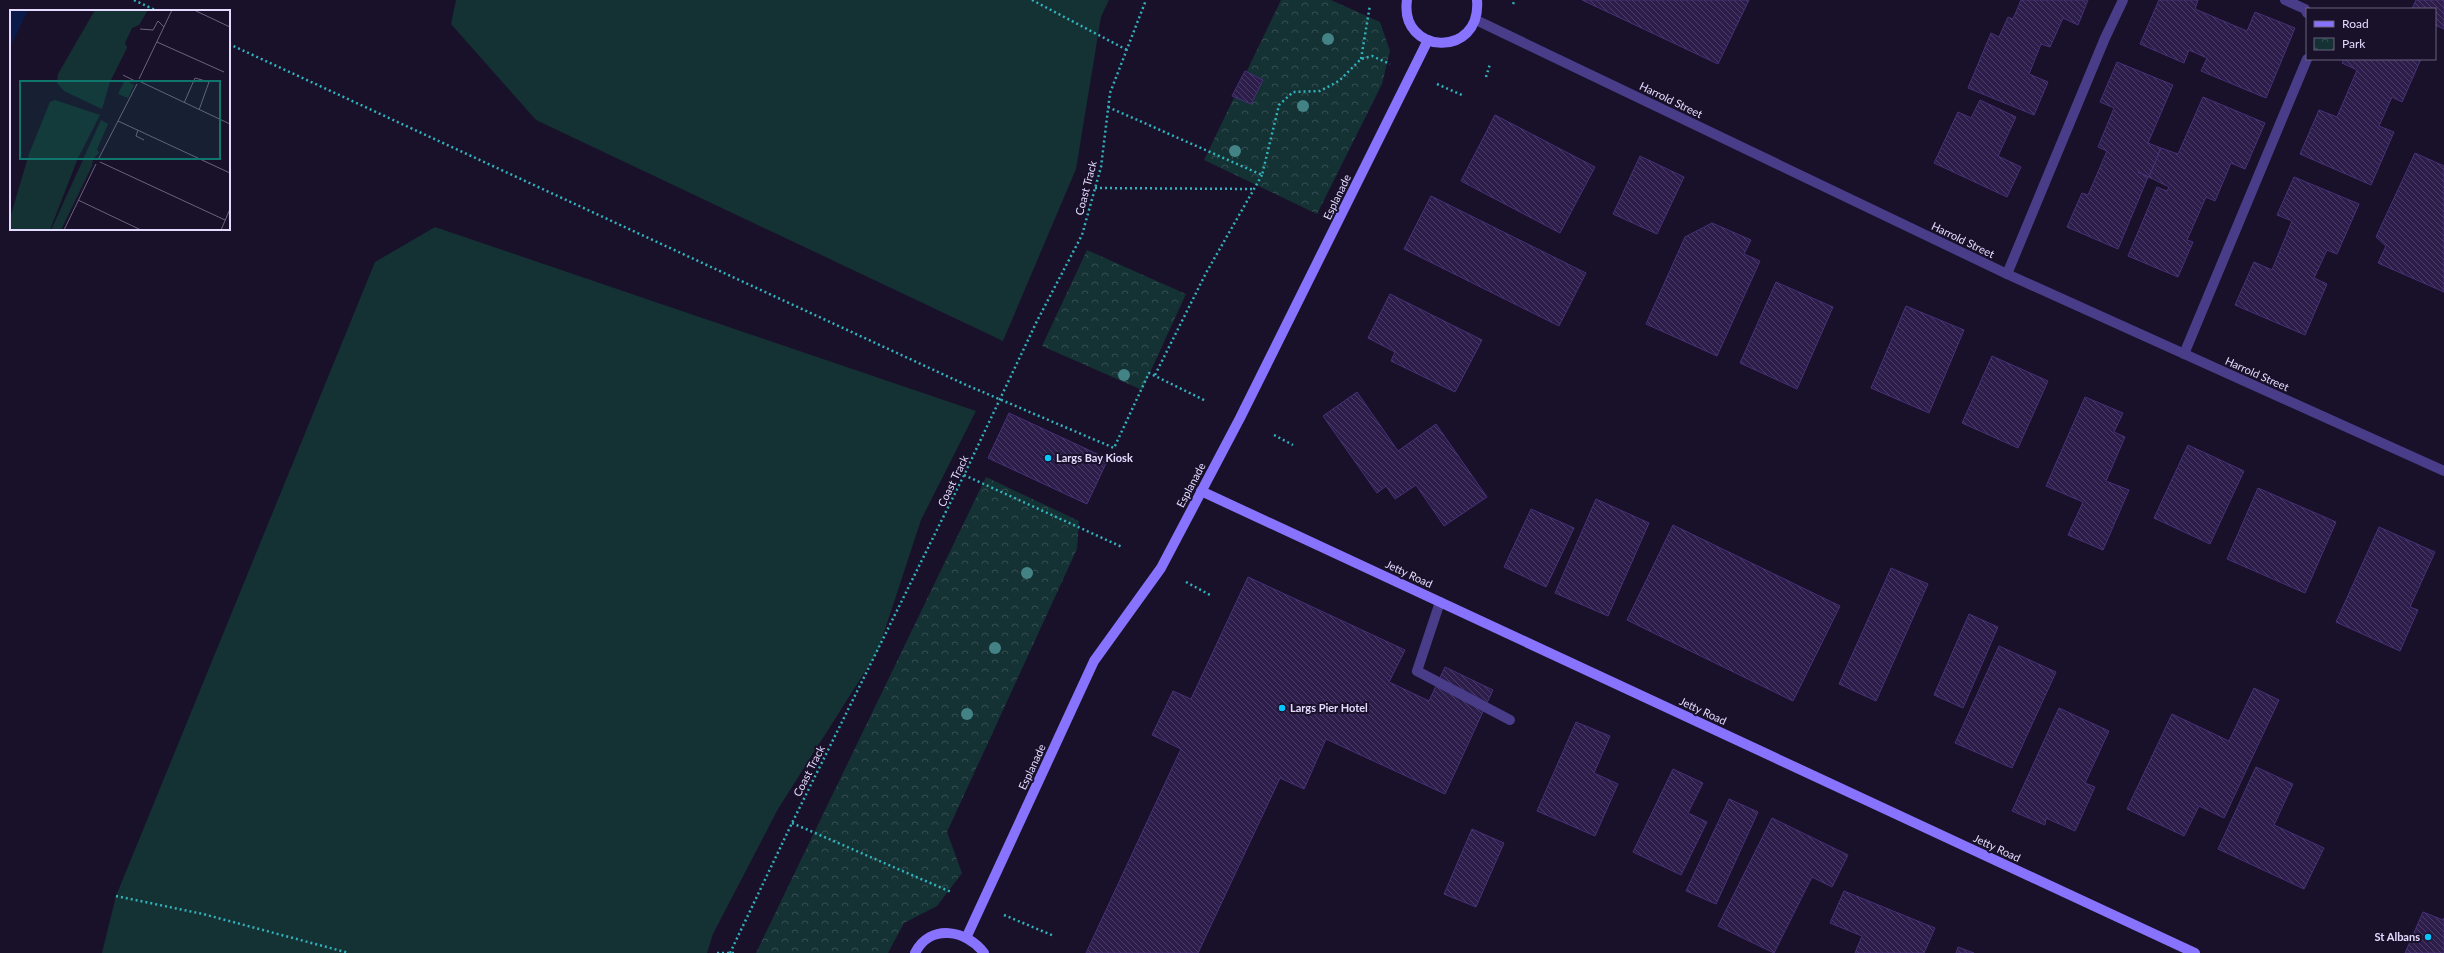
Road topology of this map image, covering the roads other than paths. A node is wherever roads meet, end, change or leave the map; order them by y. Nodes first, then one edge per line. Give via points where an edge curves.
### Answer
1 (1407, 0) edge
2 (1478, 0) edge
3 (2123, 0) edge
4 (2285, 0) edge
5 (2306, 11) edge
6 (1476, 20) junction
7 (1428, 40) junction
8 (2307, 60) edge
9 (2007, 274) junction
10 (2184, 354) junction
11 (2444, 471) edge
12 (1201, 491) junction
13 (1440, 602) junction
14 (1510, 720) dead end
15 (967, 936) junction
16 (914, 953) edge
17 (984, 953) edge
18 (2195, 953) edge

1 - 7 street via 1407,16 1411,25 1416,33
2 - 6 street
3 - 9 street
4 - 5 street
6 - 7 street via 1470,30 1452,42 1434,43
6 - 9 street, Harrold Street
7 - 12 street, Esplanade via 1240,418
8 - 10 street
9 - 10 street, Harrold Street
10 - 11 street, Harrold Street
12 - 13 street, Jetty Road
12 - 15 street, Esplanade via 1161,568 1094,661
13 - 14 street via 1416,671
13 - 18 street, Jetty Road
15 - 16 street via 954,932 940,933 928,938
15 - 17 street

